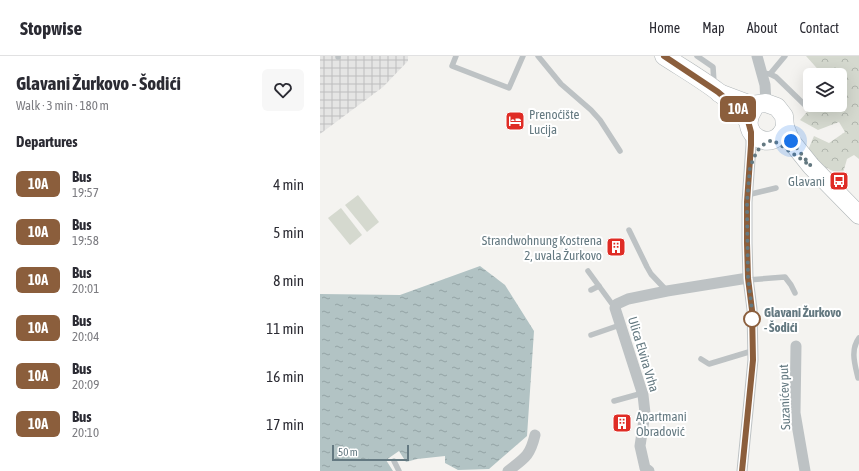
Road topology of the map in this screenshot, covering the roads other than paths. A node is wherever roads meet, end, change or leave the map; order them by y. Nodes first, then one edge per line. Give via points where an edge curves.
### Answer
1 (456, 56) edge
2 (523, 56) edge
3 (538, 56) edge
4 (664, 56) edge
5 (697, 56) edge
6 (757, 56) edge
7 (785, 56) edge
8 (766, 73) junction
9 (716, 91) junction
10 (803, 103) edge
11 (764, 104) junction
12 (749, 127) junction
13 (785, 127) junction
14 (770, 141) junction
15 (620, 151) dead end
16 (811, 166) junction
17 (750, 167) junction
18 (776, 188) dead end
19 (747, 195) junction
20 (859, 215) edge
21 (629, 230) dead end
22 (588, 271) dead end
23 (748, 279) junction
24 (599, 286) junction
25 (591, 290) dead end
26 (667, 291) junction
27 (795, 293) dead end
28 (615, 308) junction
29 (620, 325) junction
30 (591, 335) dead end
31 (859, 338) edge
32 (796, 346) dead end
33 (752, 351) junction
34 (701, 359) dead end
35 (858, 378) edge
36 (643, 393) junction
37 (614, 401) dead end
38 (535, 435) dead end
39 (394, 461) dead end
40 (399, 471) edge
41 (508, 471) edge
42 (649, 471) edge
43 (742, 471) edge
44 (805, 471) edge

1 - 2 lane via 452,66 510,88
3 - 15 lane via 561,84 600,120
4 - 9 main road
5 - 9 lane via 713,67
6 - 8 street
7 - 8 lane
8 - 10 lane via 776,77
8 - 11 street
9 - 11 main road via 751,105
9 - 12 main road via 741,112
11 - 12 main road via 752,111
11 - 13 main road via 772,104 782,111 786,121
12 - 14 main road via 759,139
12 - 17 street
13 - 14 main road via 780,135
13 - 16 main road via 791,141
14 - 16 main road
14 - 17 street via 757,151
16 - 20 main road
17 - 19 street
18 - 19 lane
19 - 23 street
21 - 26 lane via 647,267
22 - 24 lane
23 - 26 street, Ulica Elvira Vrha
23 - 27 lane via 785,277
23 - 33 street via 752,310
24 - 25 lane
24 - 28 lane
26 - 28 street, Ulica Elvira Vrha via 628,299 617,304
28 - 29 street, Ulica Elvira Vrha
29 - 30 lane
29 - 36 street, Ulica Elvira Vrha
31 - 35 lane via 853,357
32 - 44 street, Suzanićev put via 795,413
33 - 34 lane via 709,364
33 - 43 street
36 - 37 lane
36 - 42 street, Ulica Elvira Vrha via 645,413 640,446 645,468
38 - 41 street via 532,448 523,460
39 - 40 lane

